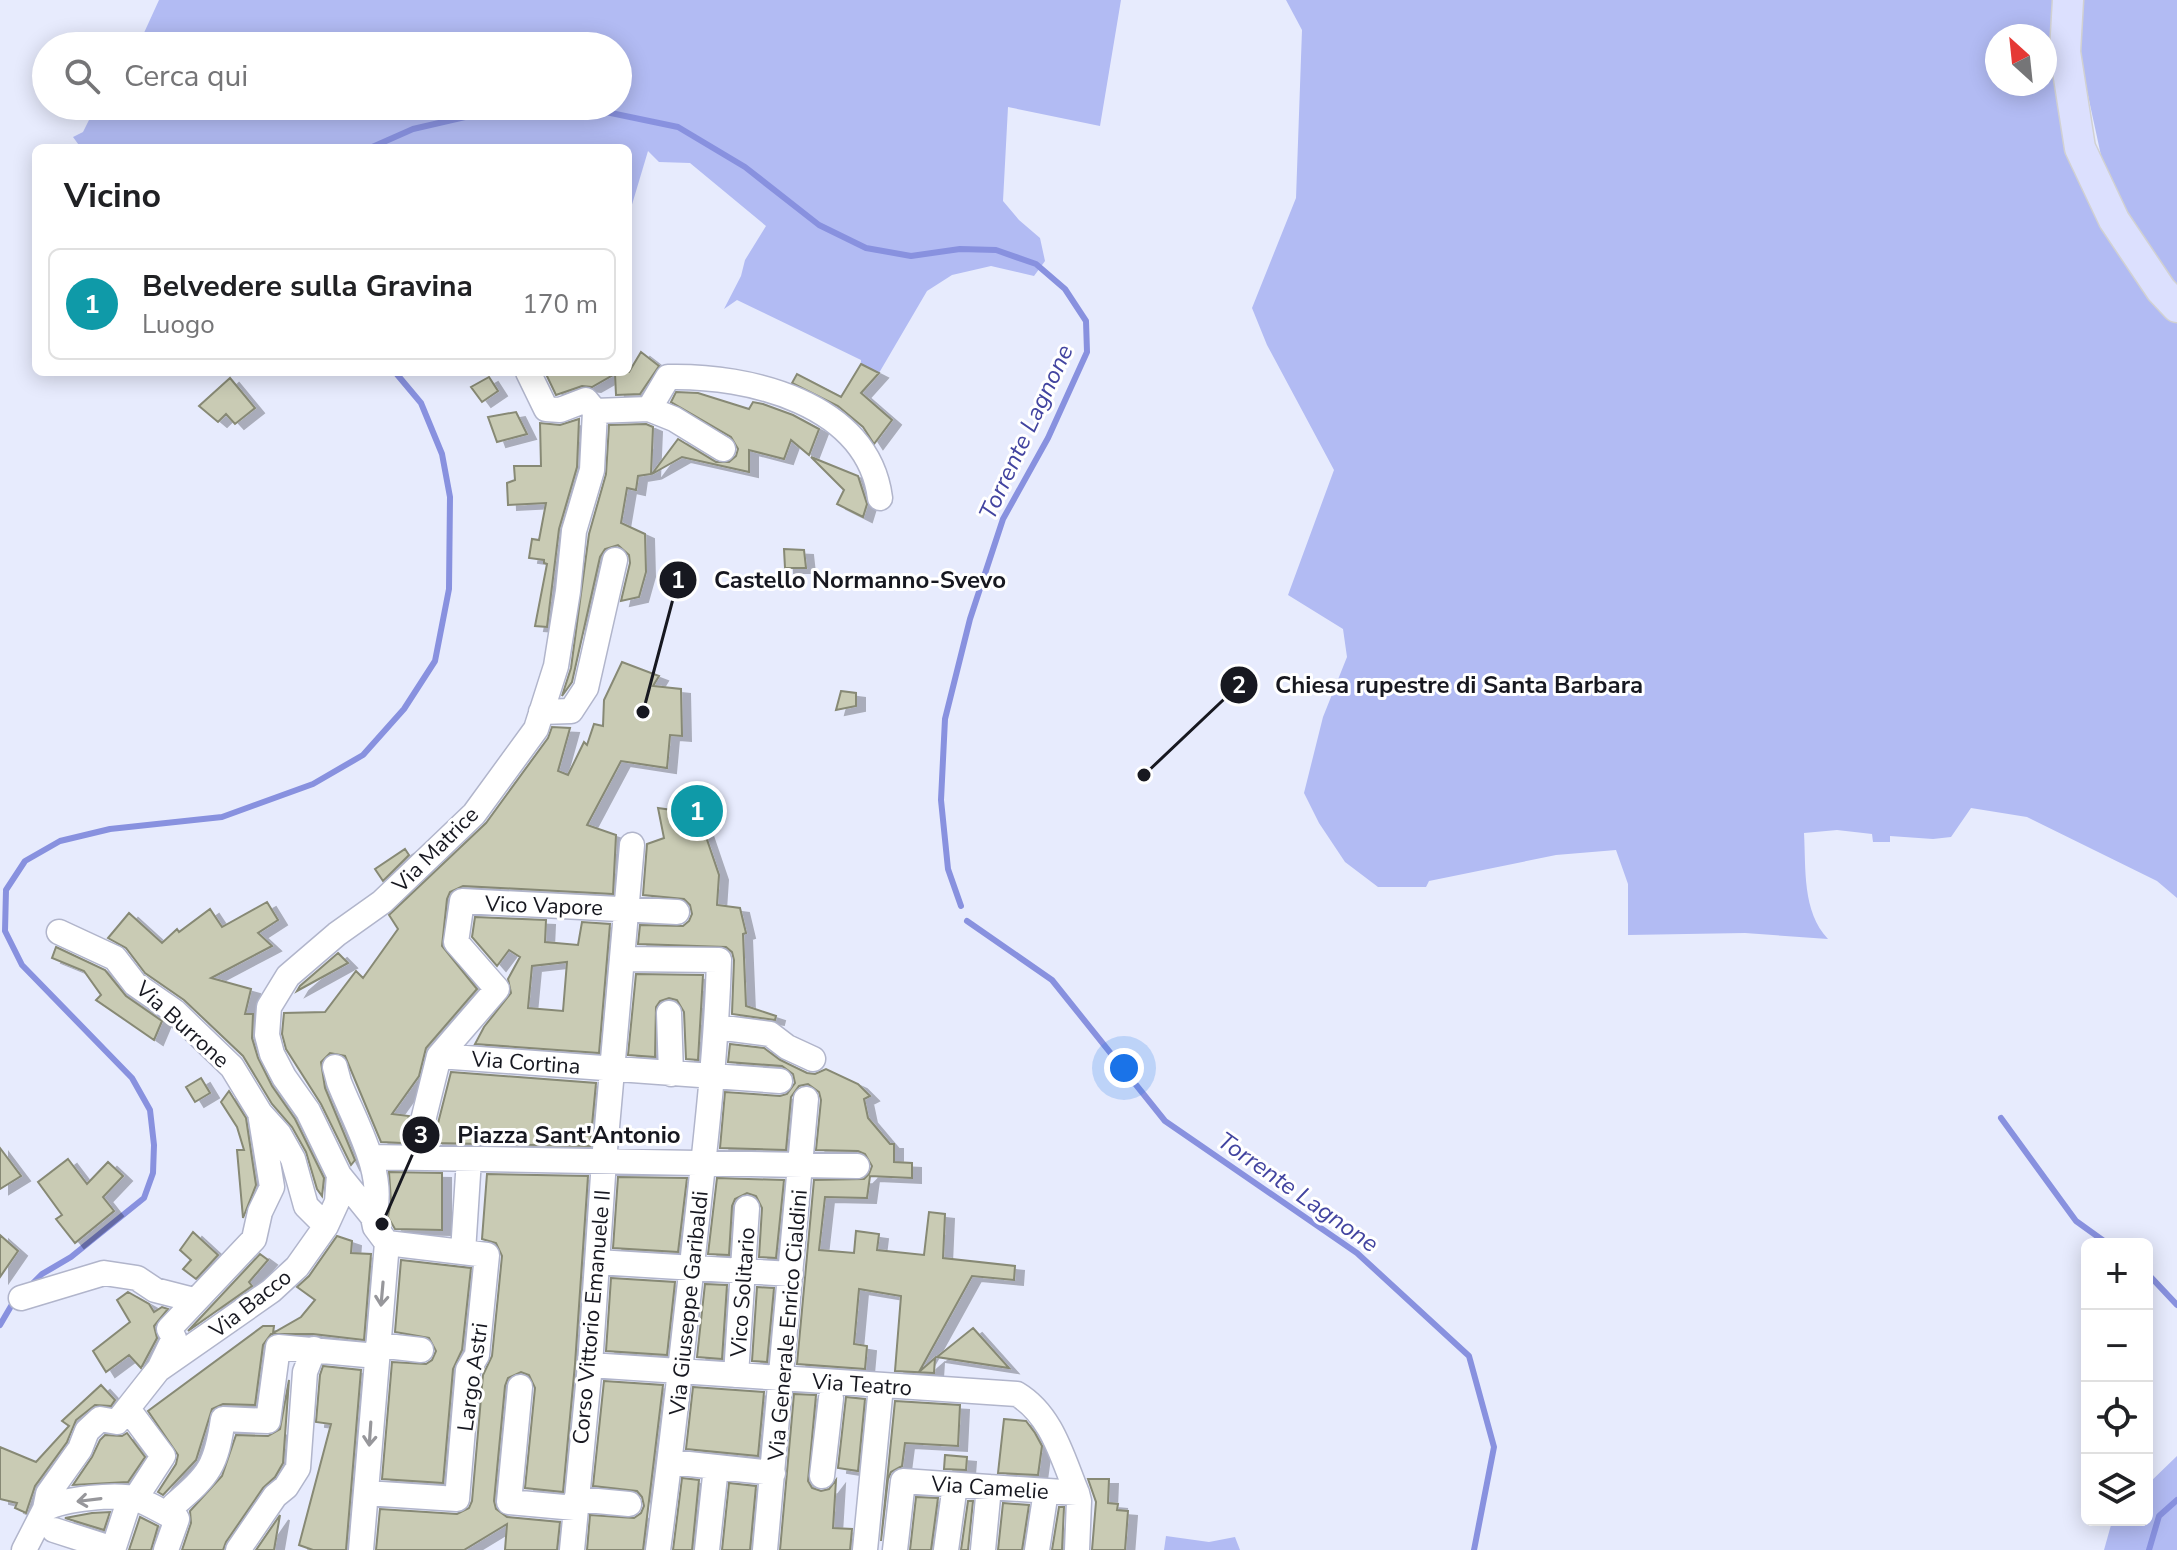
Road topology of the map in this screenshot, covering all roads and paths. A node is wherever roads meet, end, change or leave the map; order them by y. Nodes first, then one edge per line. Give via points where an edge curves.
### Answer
1 (2068, 0) edge
2 (2177, 307) edge
3 (530, 376) edge
4 (649, 409) junction
5 (595, 411) junction
6 (723, 449) dead end
7 (880, 498) dead end
8 (615, 560) dead end
9 (541, 712) junction
10 (632, 845) dead end
11 (626, 908) junction
12 (677, 912) dead end
13 (59, 932) dead end
14 (622, 959) junction
15 (669, 1013) dead end
16 (717, 1027) junction
17 (439, 1056) junction
18 (813, 1059) dead end
19 (335, 1067) dead end
20 (613, 1068) junction
21 (671, 1074) junction
22 (711, 1077) junction
23 (780, 1081) dead end
24 (806, 1099) dead end
25 (260, 1113) junction
26 (370, 1157) junction
27 (414, 1157) junction
28 (469, 1159) junction
29 (604, 1161) junction
30 (704, 1162) junction
31 (801, 1165) junction
32 (857, 1166) dead end
33 (339, 1175) junction
34 (747, 1208) dead end
35 (326, 1226) junction
36 (378, 1229) junction
37 (475, 1253) junction
38 (597, 1262) junction
39 (692, 1268) junction
40 (743, 1271) junction
41 (791, 1274) junction
42 (21, 1298) dead end
43 (194, 1300) junction
44 (314, 1349) junction
45 (421, 1350) dead end
46 (378, 1351) junction
47 (590, 1365) junction
48 (158, 1370) junction
49 (682, 1371) junction
50 (736, 1375) junction
51 (782, 1378) junction
52 (881, 1386) junction
53 (520, 1387) dead end
54 (831, 1398) dead end
55 (128, 1409) junction
56 (670, 1462) junction
57 (716, 1467) junction
58 (773, 1473) junction
59 (822, 1476) dead end
60 (955, 1485) junction
61 (989, 1487) junction
62 (1046, 1491) junction
63 (366, 1493) junction
64 (1077, 1493) junction
65 (133, 1498) junction
66 (576, 1504) junction
67 (629, 1504) dead end
68 (175, 1512) junction
69 (50, 1520) junction
70 (24, 1550) edge
71 (113, 1550) edge
72 (166, 1550) edge
73 (238, 1550) edge
74 (361, 1550) edge
75 (572, 1550) edge
76 (658, 1550) edge
77 (707, 1550) edge
78 (765, 1550) edge
79 (865, 1550) edge
80 (895, 1550) edge
81 (946, 1550) edge
82 (983, 1550) edge
83 (1037, 1550) edge
84 (1077, 1550) edge

1 - 2 main road via 2065,52 2080,148 2114,220
3 - 5 street via 546,409 560,410 586,400
4 - 5 street
4 - 6 street
4 - 7 street via 668,377 756,384 827,414 866,454
5 - 9 street, Via Matrice via 592,470 574,531 556,666
8 - 9 street via 586,688 571,711
9 - 33 street, Via Matrice via 536,729 474,814 382,902 288,976 269,1007 272,1054
10 - 11 street, Corso Vittorio Emanuele II
11 - 12 street, Vico Vapore
11 - 14 street, Corso Vittorio Emanuele II
11 - 17 street, Vico Vapore via 462,901 456,942 497,989
13 - 25 street, Via Burrone via 115,958 135,984 174,1011 232,1067
14 - 16 street, Via Giuseppe Garibaldi via 719,960
14 - 20 street, Corso Vittorio Emanuele II
15 - 21 street
16 - 18 street via 770,1034
16 - 22 street, Via Giuseppe Garibaldi
17 - 20 street, Via Cortina
17 - 27 street
19 - 26 street
20 - 21 street, Via Cortina
20 - 29 street, Corso Vittorio Emanuele II
21 - 22 street, Via Cortina
22 - 23 street, Via Cortina
22 - 30 street, Via Giuseppe Garibaldi
24 - 31 street, Via Generale Enrico Cialdini
25 - 35 street, Via Burrone via 293,1159 306,1206
25 - 43 street via 272,1187 254,1239
26 - 27 street
26 - 36 street
27 - 28 street
28 - 29 street
28 - 37 street, Largo Astri
29 - 30 street
29 - 38 street, Corso Vittorio Emanuele II
30 - 31 street
30 - 39 street, Via Giuseppe Garibaldi
31 - 32 street
31 - 41 street, Via Generale Enrico Cialdini
33 - 35 street, Via Bacco via 337,1202
33 - 36 street, Via Matrice
34 - 40 street, Vico Solitario
35 - 48 street, Via Bacco via 297,1267 271,1291
36 - 37 street
36 -> 46 street
37 - 63 street, Largo Astri via 477,1355 468,1370 457,1499
38 - 39 street
38 - 47 street, Corso Vittorio Emanuele II
39 - 40 street
39 - 49 street, Via Giuseppe Garibaldi
40 - 41 street
40 - 50 street, Vico Solitario
41 - 51 street, Via Generale Enrico Cialdini
42 - 43 street via 104,1273 137,1278 155,1290
43 - 48 street via 169,1329 174,1338
44 - 46 street
44 - 68 street via 278,1347 268,1421 223,1419 218,1454
44 - 73 street via 305,1372 298,1468
45 - 46 street
46 -> 63 street
47 - 49 street, Via Teatro
47 - 66 street, Corso Vittorio Emanuele II
48 - 55 street, Via Bacco
49 - 50 street, Via Teatro
49 - 56 street, Via Giuseppe Garibaldi
50 - 51 street, Via Teatro
51 - 52 street, Via Teatro
51 - 58 street, Via Generale Enrico Cialdini
52 - 64 street, Via Teatro via 1017,1394 1045,1420
52 - 79 street
53 - 66 street via 509,1502
54 - 59 street
55 - 65 street via 163,1456
55 - 69 street via 117,1422 100,1419 87,1431 48,1494
56 - 57 street
56 - 76 street, Via Giuseppe Garibaldi
57 - 58 street
57 - 77 street
58 - 78 street, Via Generale Enrico Cialdini
60 - 61 street, Via Camelie
60 - 80 street, Via Camelie via 903,1481
60 - 81 street
61 - 62 street, Via Camelie
61 - 82 street
62 - 64 street, Via Camelie
62 - 83 street
63 - 74 street
64 - 84 street
65 - 68 street
65 -> 69 street via 54,1504
65 - 71 street
66 - 67 street
66 - 75 street, Corso Vittorio Emanuele II
68 - 72 street
69 - 70 street
69 - 71 street

